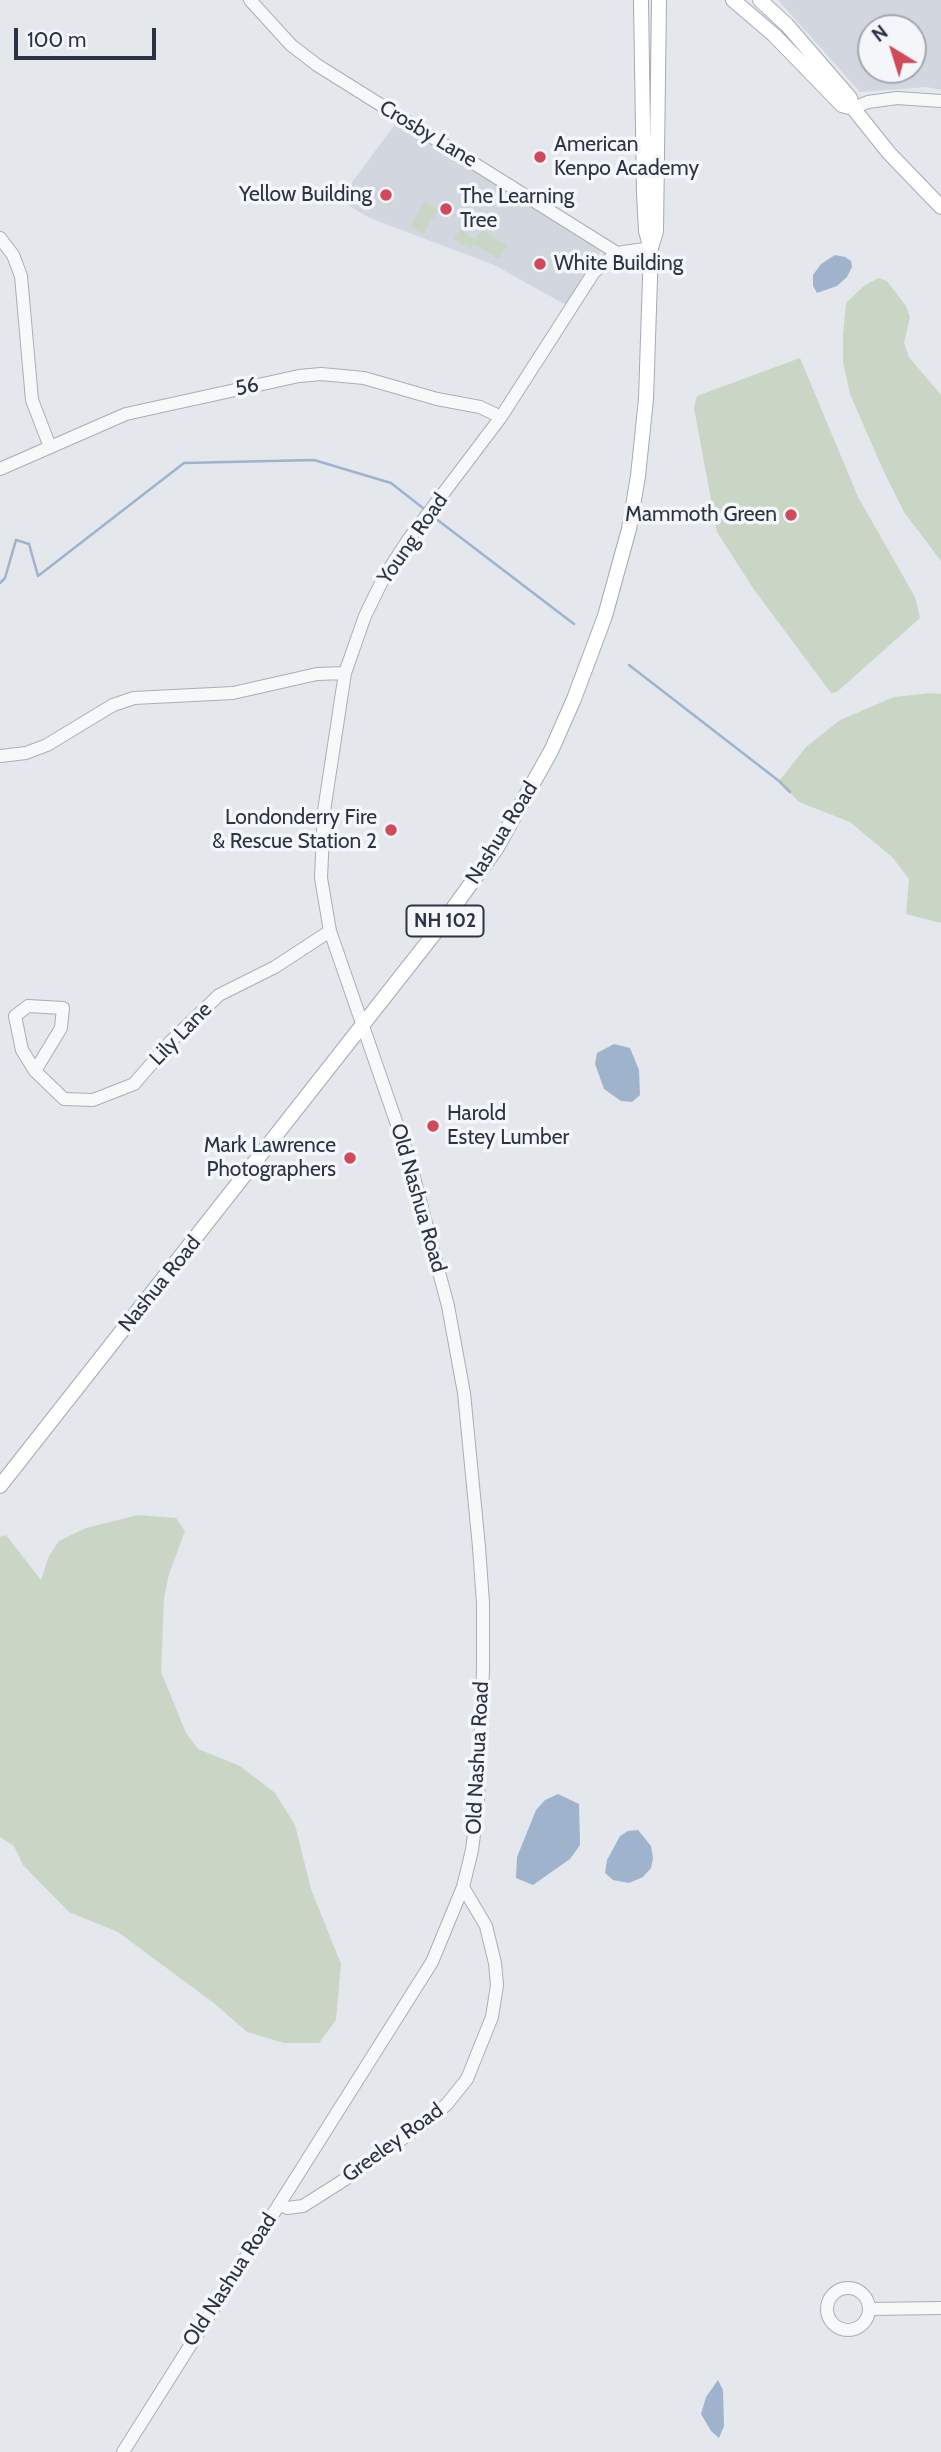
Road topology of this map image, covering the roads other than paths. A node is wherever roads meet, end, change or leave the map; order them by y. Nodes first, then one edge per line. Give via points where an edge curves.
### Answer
1 (250, 0) edge
2 (640, 0) edge
3 (659, 0) edge
4 (733, 0) edge
5 (761, 0) edge
6 (941, 101) edge
7 (853, 108) junction
8 (941, 207) edge
9 (0, 238) edge
10 (651, 248) junction
11 (618, 253) junction
12 (501, 417) junction
13 (50, 447) junction
14 (0, 469) edge
15 (345, 673) junction
16 (0, 756) edge
17 (330, 931) junction
18 (363, 1025) junction
19 (35, 1071) junction
20 (0, 1486) edge
21 (463, 1887) junction
22 (279, 2204) junction
23 (941, 2308) edge
24 (869, 2309) dead end
25 (123, 2452) edge

1 - 11 street, Crosby Lane via 291,45 317,65
2 - 10 main road, Nashua Road / NH 102 via 644,192
3 - 10 main road, Nashua Road / NH 102 via 656,232
4 - 7 main road via 842,105
5 - 7 main road via 850,98
6 - 7 street via 882,99
7 - 8 main road
9 - 13 street via 21,276 32,400
10 - 11 street
10 - 18 main road, Nashua Road / NH 102 via 646,399 638,476 629,529 598,637 551,751 496,849
11 - 12 street, Young Road via 594,272
12 - 13 street, 56 via 480,407 437,400 364,378 321,374 148,408
12 - 15 street, Young Road via 384,577
13 - 14 street, 56
15 - 16 street via 317,674 233,693 134,698 113,705 47,745
15 - 17 street, Young Road via 321,855
17 - 18 street, Young Road
17 - 19 street, Lily Lane via 275,967 219,995 134,1084 93,1100 64,1099
18 - 20 main road, Nashua Road / NH 102
18 - 21 street, Old Nashua Road via 433,1243 467,1415 480,1558 483,1669 478,1803
19 - 19 street, Lily Lane via 22,1050 15,1016 28,1006 63,1008 61,1028
21 - 22 street, Old Nashua Road via 432,1962
21 - 22 street, Greeley Road via 486,1926 497,1985 492,2017 467,2079 430,2119 344,2180 303,2206
22 - 25 street, Old Nashua Road
23 - 24 street

